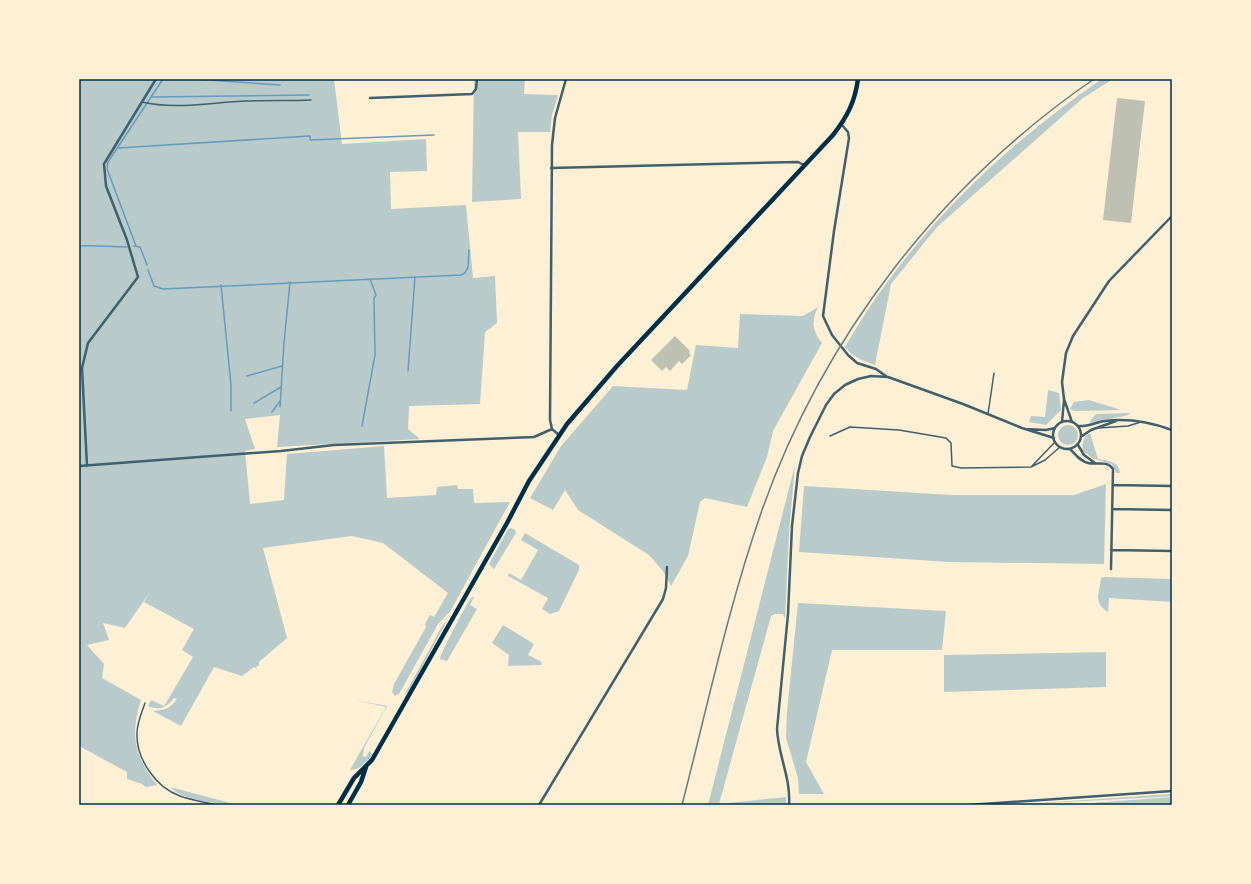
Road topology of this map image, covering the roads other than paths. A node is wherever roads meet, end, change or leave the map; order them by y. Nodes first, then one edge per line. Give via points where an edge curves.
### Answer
1 (156, 79) edge
2 (477, 79) edge
3 (566, 79) edge
4 (858, 79) edge
5 (370, 98) dead end
6 (311, 100) dead end
7 (142, 102) junction
8 (841, 124) junction
9 (804, 165) junction
10 (552, 168) junction
11 (1172, 216) edge
12 (994, 373) dead end
13 (888, 377) junction
14 (1064, 399) junction
15 (988, 414) junction
16 (1117, 420) junction
17 (1145, 421) junction
18 (1062, 422) junction
19 (1072, 422) junction
20 (1078, 426) junction
21 (1055, 428) junction
22 (1096, 428) junction
23 (552, 429) junction
24 (1025, 429) junction
25 (1172, 430) edge
26 (559, 435) junction
27 (830, 436) dead end
28 (1082, 436) junction
29 (1054, 440) junction
30 (1078, 445) junction
31 (1060, 448) junction
32 (1070, 449) junction
33 (1095, 463) junction
34 (79, 466) edge
35 (87, 466) junction
36 (1031, 467) junction
37 (1113, 485) junction
38 (1172, 486) edge
39 (1112, 509) junction
40 (1172, 510) edge
41 (1112, 550) junction
42 (1172, 551) edge
43 (668, 567) dead end
44 (1111, 569) dead end
45 (145, 703) dead end
46 (366, 768) junction
47 (1172, 791) edge
48 (216, 805) edge
49 (338, 805) edge
50 (348, 805) edge
51 (539, 805) edge
52 (789, 805) edge
53 (968, 805) edge

1 - 7 street
2 - 5 street via 476,89 472,94
3 - 10 street via 555,118
4 - 8 main road via 852,105
6 - 7 lane via 198,104
7 - 35 street via 104,164 106,186 128,240 138,277 84,353 82,368
8 - 9 main road
8 - 13 street via 848,132 849,138 823,316 832,335 848,355 858,363
9 - 10 street via 798,162
9 - 26 main road via 606,377
10 - 23 street
11 - 14 street via 1109,281 1073,336 1064,365
12 - 15 lane
13 - 15 street
13 - 52 street via 871,376 858,379 834,394 819,418 800,464 793,519 788,614 777,729 788,782
14 - 18 street
14 - 19 street
15 - 24 street
16 - 17 street
16 - 20 street
16 - 22 street
17 - 22 lane via 1108,429
17 - 25 street
18 - 19 street
18 - 21 street
19 - 20 street
20 - 28 street
21 - 24 street
21 - 29 street
22 - 28 street
23 - 26 street
23 - 35 street via 534,437 334,445
24 - 29 street
26 - 46 main road via 529,481
27 - 36 lane via 850,427 940,436 951,443 951,463 954,467
28 - 30 street
29 - 31 street
29 - 36 lane
30 - 32 street
30 - 33 street via 1084,455
31 - 32 street
31 - 36 lane
32 - 33 street via 1082,460 1090,464
33 - 37 street via 1109,465 1113,469
34 - 35 street
37 - 38 street
37 - 39 street
39 - 40 street
39 - 41 street
41 - 42 street
41 - 44 street
43 - 51 street via 663,599
45 - 48 lane via 137,734 141,757 148,769 172,792
46 - 49 main road via 354,778
46 - 50 main road
47 - 53 street

